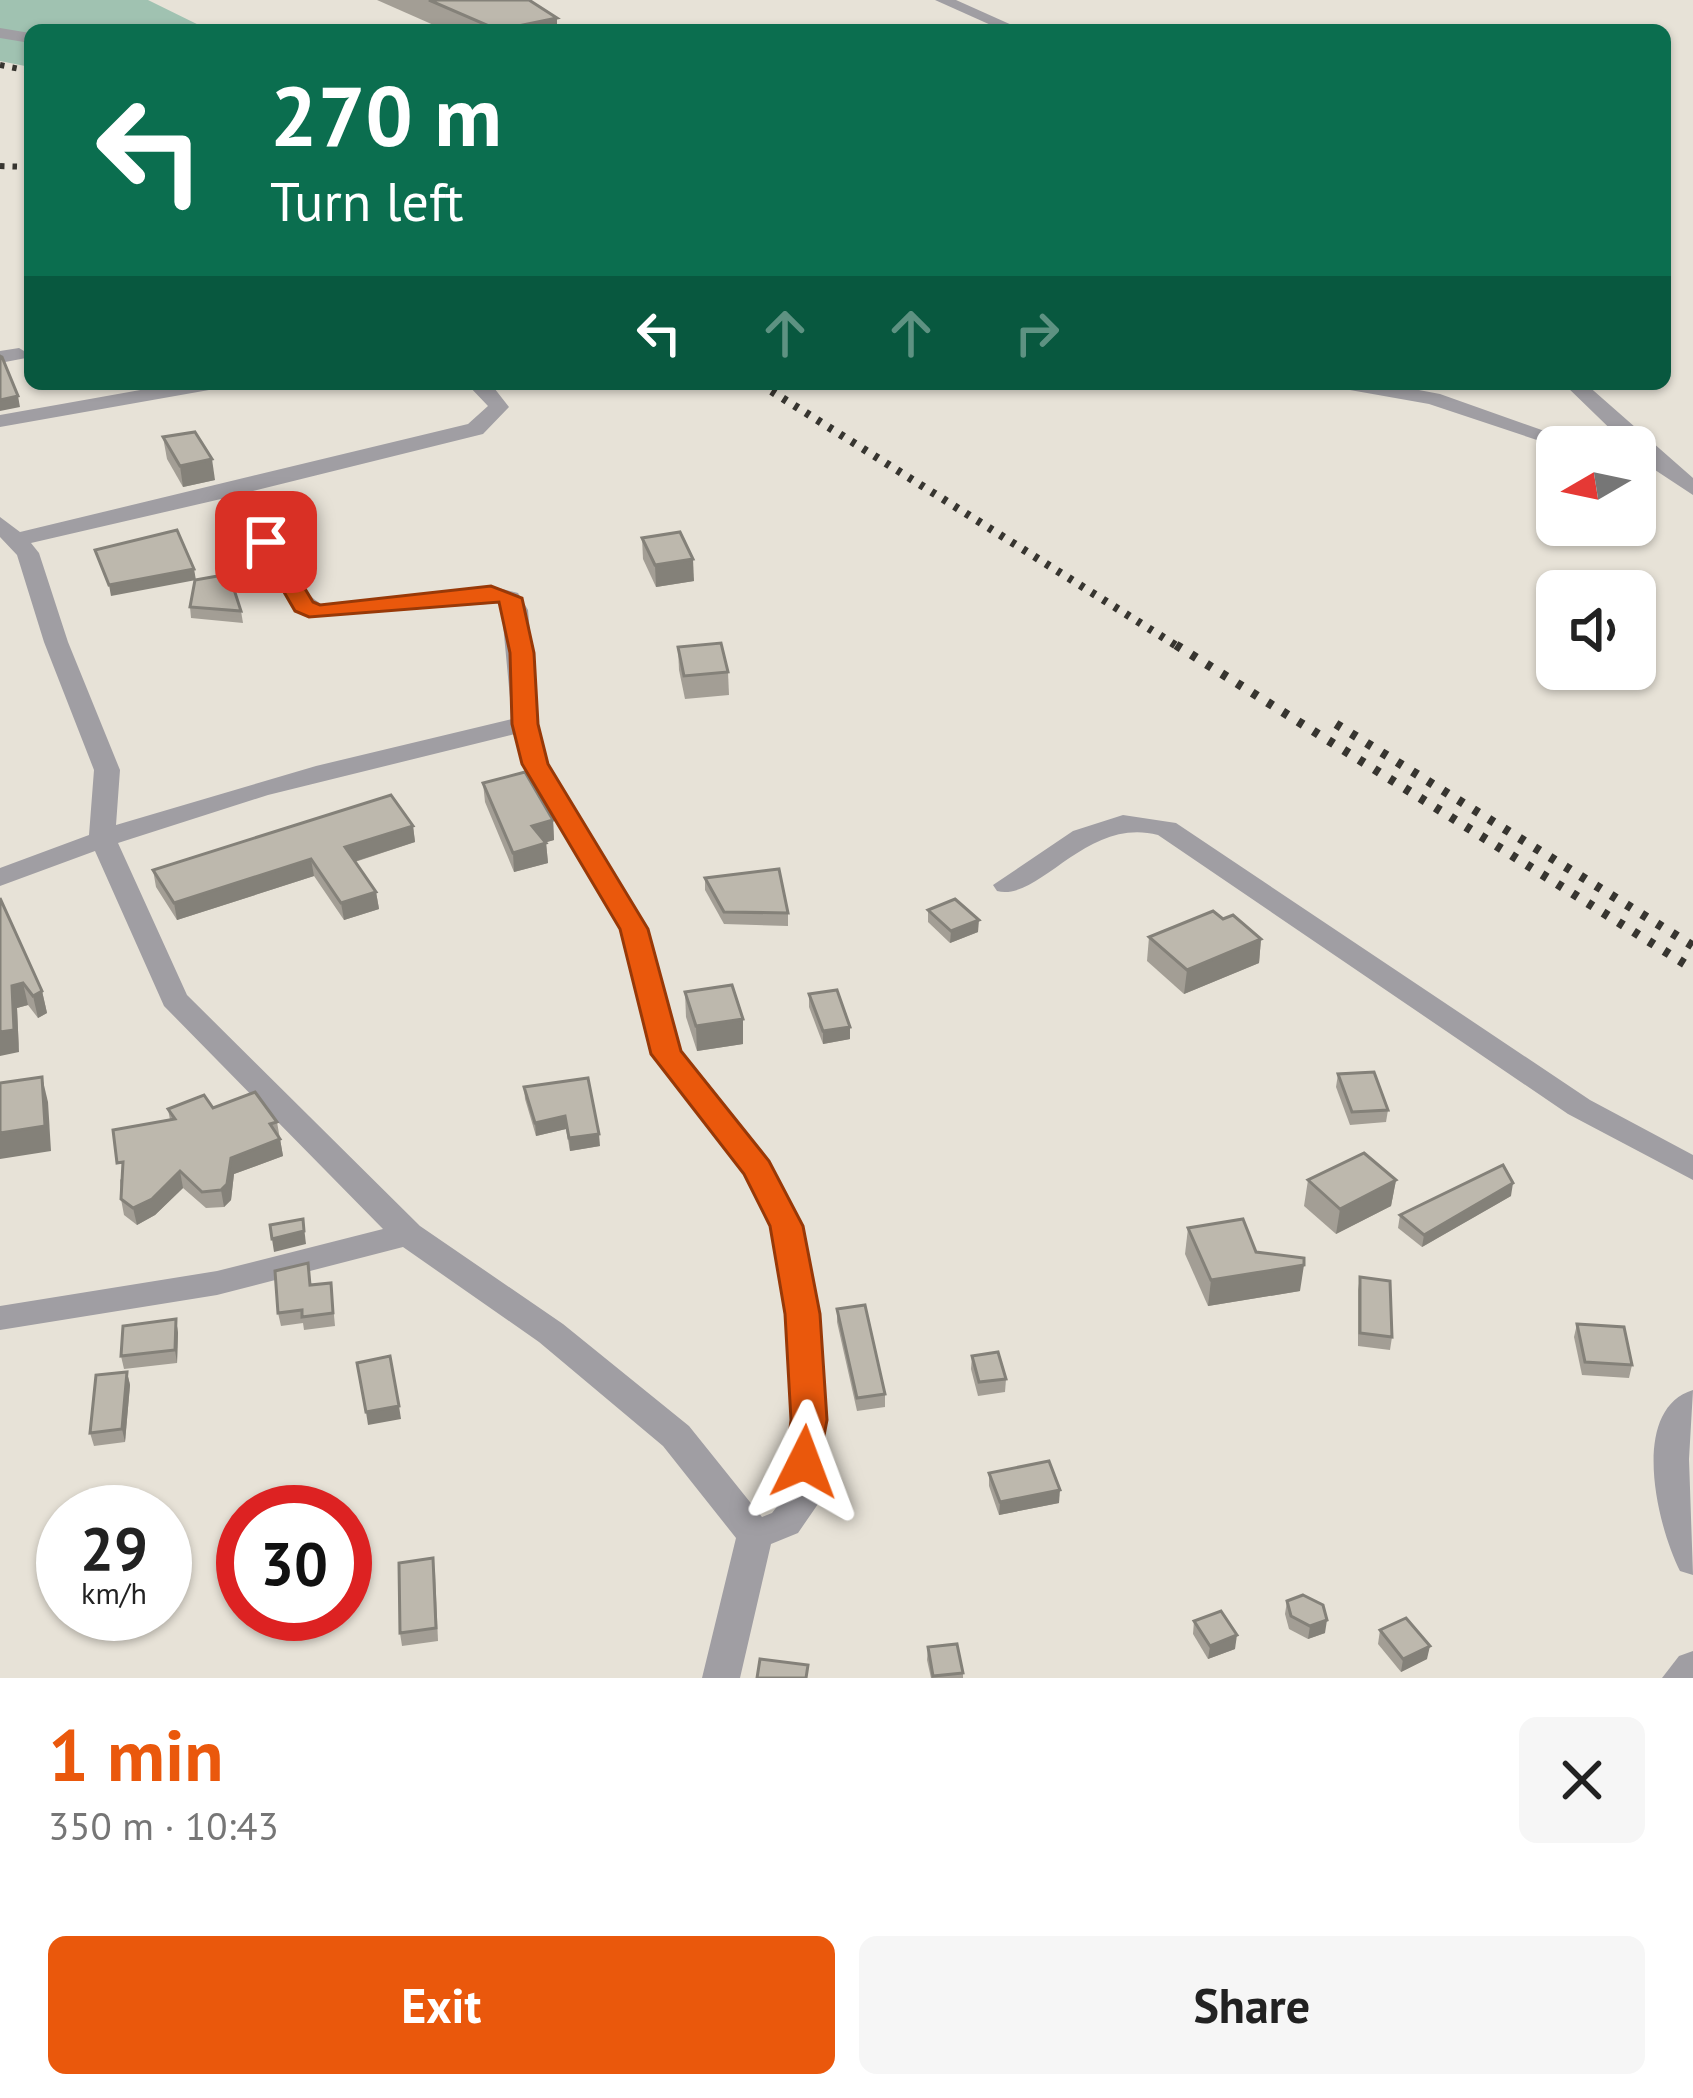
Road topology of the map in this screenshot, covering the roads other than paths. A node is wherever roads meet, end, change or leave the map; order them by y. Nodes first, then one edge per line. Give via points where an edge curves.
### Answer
1 (943, 0) edge
2 (1001, 24) edge
3 (175, 390) edge
4 (486, 390) edge
5 (1386, 390) edge
6 (1580, 390) edge
7 (0, 422) edge
8 (1614, 426) edge
9 (1536, 432) edge
10 (1656, 466) edge
11 (1693, 488) edge
12 (225, 491) junction
13 (7, 532) edge
14 (525, 724) junction
15 (102, 836) junction
16 (0, 878) edge
17 (1006, 886) dead end
18 (1693, 1169) edge
19 (408, 1234) junction
20 (0, 1318) edge
21 (1693, 1403) edge
22 (755, 1535) junction
23 (1693, 1560) edge
24 (1693, 1667) edge
25 (721, 1678) edge
26 (1681, 1678) edge

1 - 2 street
3 - 7 street
4 - 12 street via 499,407 475,429
5 - 9 street
6 - 8 street
10 - 11 street
12 - 13 street
12 - 14 street via 254,516 298,598 317,612 491,593 510,598
13 - 15 street via 28,553 107,770
14 - 15 street via 334,766
14 - 22 street via 535,764 634,929 667,1054 758,1169 786,1226 809,1420 800,1504 785,1523
15 - 16 street
15 - 19 street via 174,999
17 - 18 street via 1092,828 1128,820 1167,830 1579,1107
19 - 20 street via 217,1283
19 - 22 street via 550,1333 676,1436
21 - 23 street via 1670,1454 1678,1531
22 - 25 street
24 - 26 street

